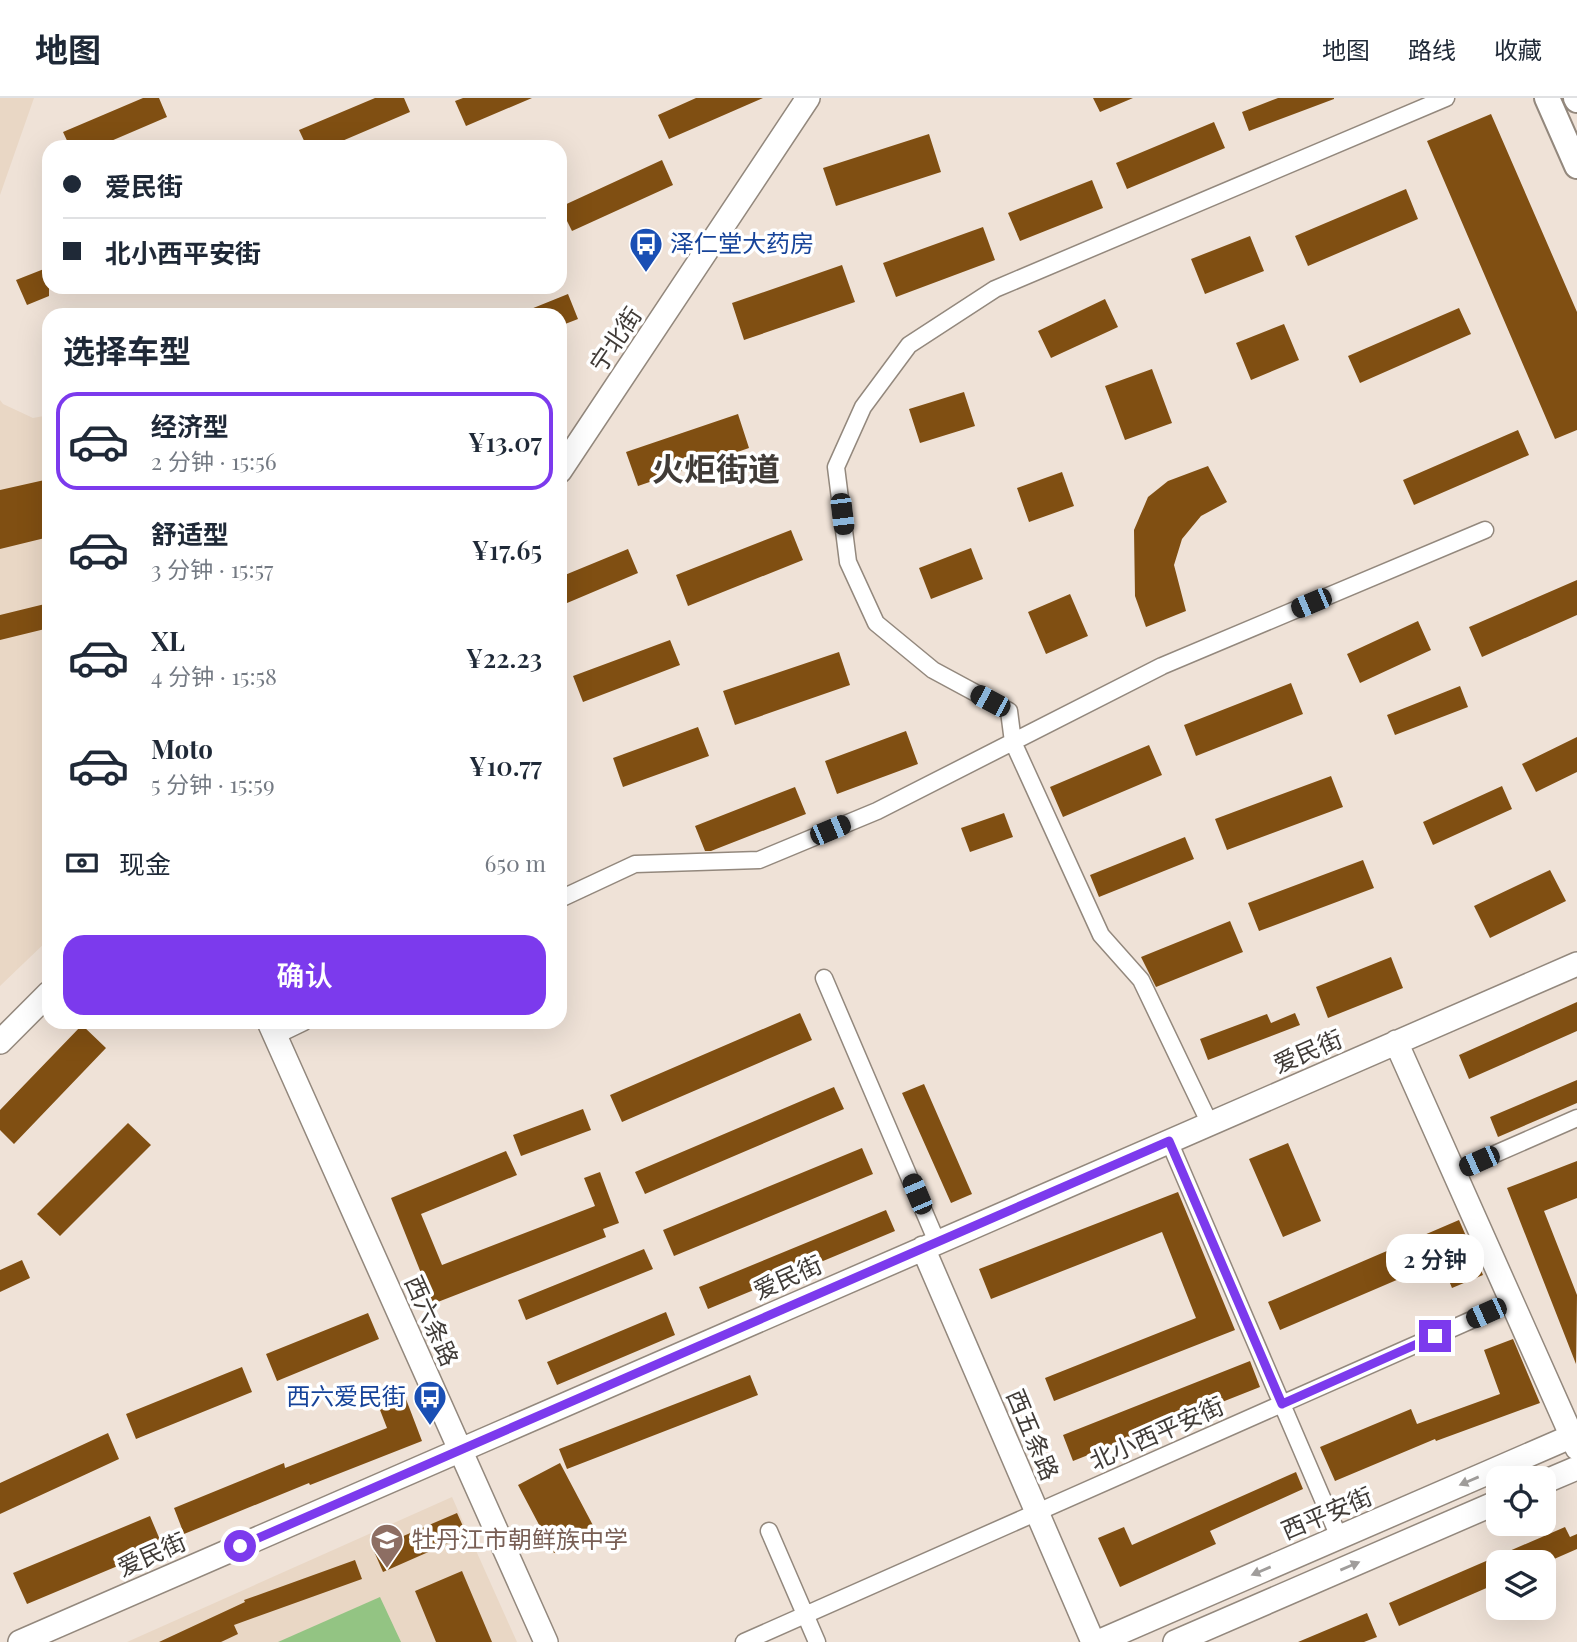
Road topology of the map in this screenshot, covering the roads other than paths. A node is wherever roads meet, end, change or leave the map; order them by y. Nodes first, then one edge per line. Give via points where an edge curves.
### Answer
1 (808, 98) edge
2 (1446, 98) edge
3 (1548, 98) edge
4 (1577, 166) edge
5 (567, 460) edge
6 (1485, 530) dead end
7 (1013, 742) junction
8 (567, 897) edge
9 (1577, 964) edge
10 (824, 978) dead end
11 (42, 1000) edge
12 (272, 1029) edge
13 (0, 1042) edge
14 (1396, 1042) junction
15 (1577, 1118) edge
16 (1210, 1124) junction
17 (1169, 1141) junction
18 (1454, 1172) junction
19 (930, 1245) junction
20 (1512, 1302) junction
21 (1282, 1404) junction
22 (1575, 1440) edge
23 (460, 1450) junction
24 (1577, 1468) edge
25 (1556, 1477) edge
26 (1486, 1507) edge
27 (1037, 1512) junction
28 (769, 1531) dead end
29 (1339, 1537) junction
30 (806, 1615) junction
31 (20, 1642) edge
32 (546, 1642) edge
33 (744, 1642) edge
34 (817, 1642) edge
35 (1095, 1642) edge
36 (1175, 1642) edge

1 - 5 street, 宁北街
2 - 7 street via 995,289 909,345 863,407 836,467 848,562 876,623 933,670 1009,711
3 - 4 main road
6 - 7 street via 1163,666
7 - 8 street via 877,811 759,859 635,864
7 - 16 street via 1101,935 1141,980
9 - 14 street, 爱民街
10 - 19 street
11 - 13 street
12 - 23 street, 西六条路
14 - 16 street, 爱民街
14 - 18 street
15 - 18 street
16 - 17 street, 爱民街
17 - 19 street, 爱民街
17 - 21 street
18 - 20 street
19 - 23 street, 爱民街
19 - 27 street, 西五条路
20 - 21 street, 北小西平安街
20 - 22 street
21 - 27 street, 北小西平安街
21 - 29 street
22 -> 29 street, 西平安街
23 - 31 street, 爱民街
23 - 32 street, 西六条路
24 - 25 street
36 -> 26 street
27 - 30 street, 北小西平安街
27 - 35 street, 西五条路
28 - 30 street
29 -> 35 street, 西平安街
30 - 33 street, 北小西平安街
30 - 34 street

